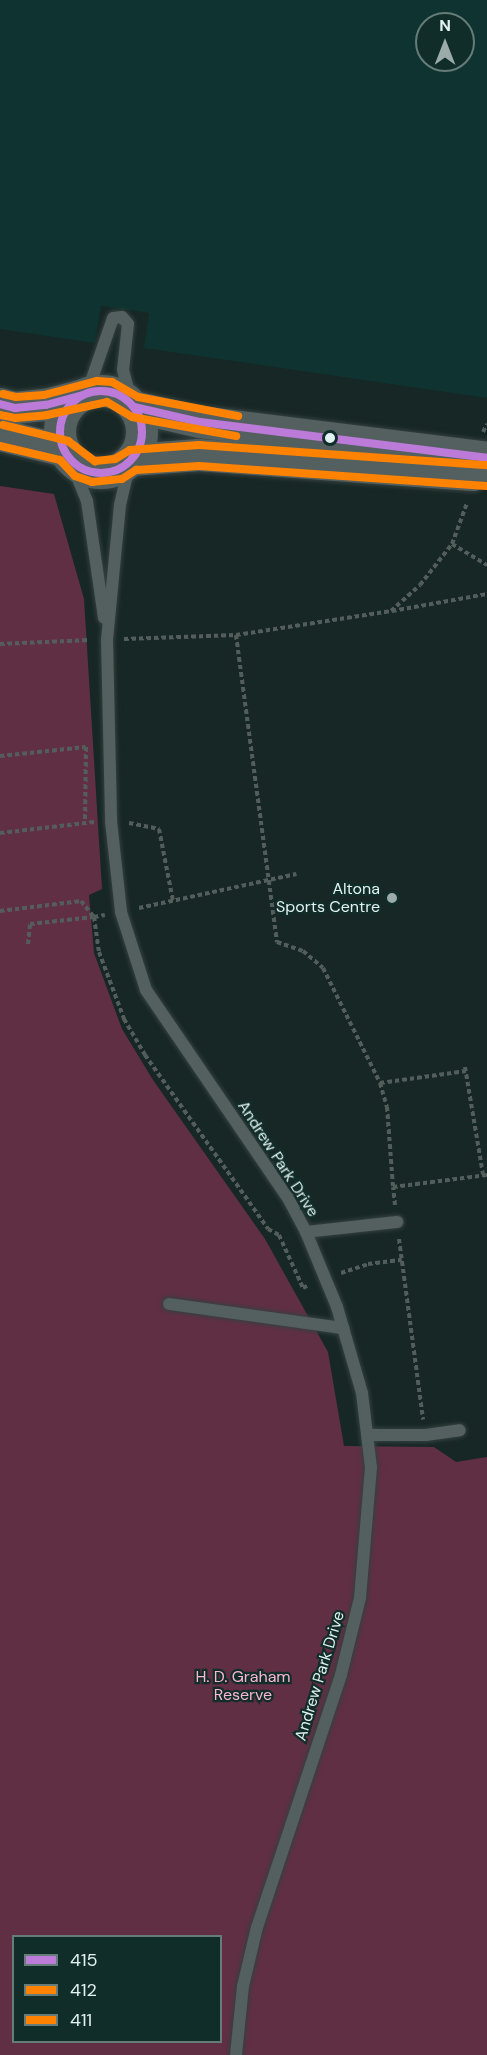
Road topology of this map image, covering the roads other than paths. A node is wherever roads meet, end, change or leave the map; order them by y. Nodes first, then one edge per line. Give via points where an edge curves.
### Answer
1 (85, 394) junction
2 (0, 405) edge
3 (133, 406) junction
4 (0, 435) edge
5 (68, 455) junction
6 (487, 458) edge
7 (131, 461) junction
8 (487, 476) edge
9 (107, 640) junction
10 (397, 1222) road end
11 (306, 1232) junction
12 (168, 1304) dead end
13 (343, 1328) junction
14 (460, 1430) dead end
15 (367, 1434) junction
16 (236, 2055) edge

1 - 2 main road via 46,405
1 - 3 main road via 111,392
1 - 3 lane via 113,318 122,317 128,324 123,370
1 - 5 main road via 64,413 60,439
3 - 6 main road via 200,422
3 - 7 main road via 142,434
4 - 5 main road
5 - 7 main road via 81,467 106,473
5 - 9 lane, Andrew Park Drive via 87,501
7 - 8 main road via 199,455
7 - 9 lane, Andrew Park Drive via 120,505
9 - 11 lane, Andrew Park Drive via 111,821 121,912 146,990 289,1200
10 - 11 lane
11 - 13 lane, Andrew Park Drive
12 - 13 lane
13 - 15 lane, Andrew Park Drive via 362,1393
14 - 15 lane
15 - 16 lane, Andrew Park Drive via 371,1467 360,1598 341,1675 257,1927 243,1986

